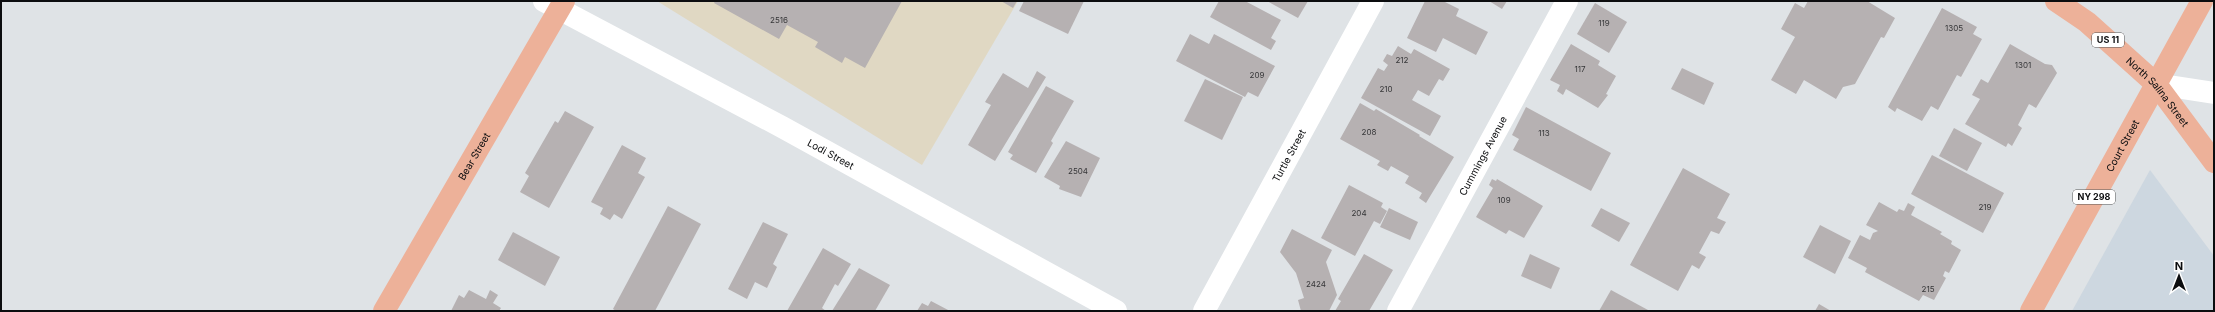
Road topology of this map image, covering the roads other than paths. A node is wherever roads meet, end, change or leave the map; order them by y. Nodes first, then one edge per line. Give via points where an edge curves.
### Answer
1 (1373, 1) edge
2 (1567, 1) edge
3 (2056, 1) edge
4 (2202, 1) edge
5 (556, 4) edge
6 (2156, 84) junction
7 (2214, 93) edge
8 (2214, 162) edge
9 (384, 311) edge
10 (1116, 311) edge
11 (1204, 311) edge
12 (1398, 311) edge
13 (2031, 311) edge

1 - 11 street, Turtle Street
2 - 12 street, Cummings Avenue
3 - 6 main road, North Salina Street / US 11 via 2087,22
4 - 6 main road, Court Street / NY 298
5 - 9 main road, Bear Street
5 - 10 street, Lodi Street
6 - 7 street
6 - 8 main road, North Salina Street / US 11
6 - 13 main road, Court Street / NY 298

